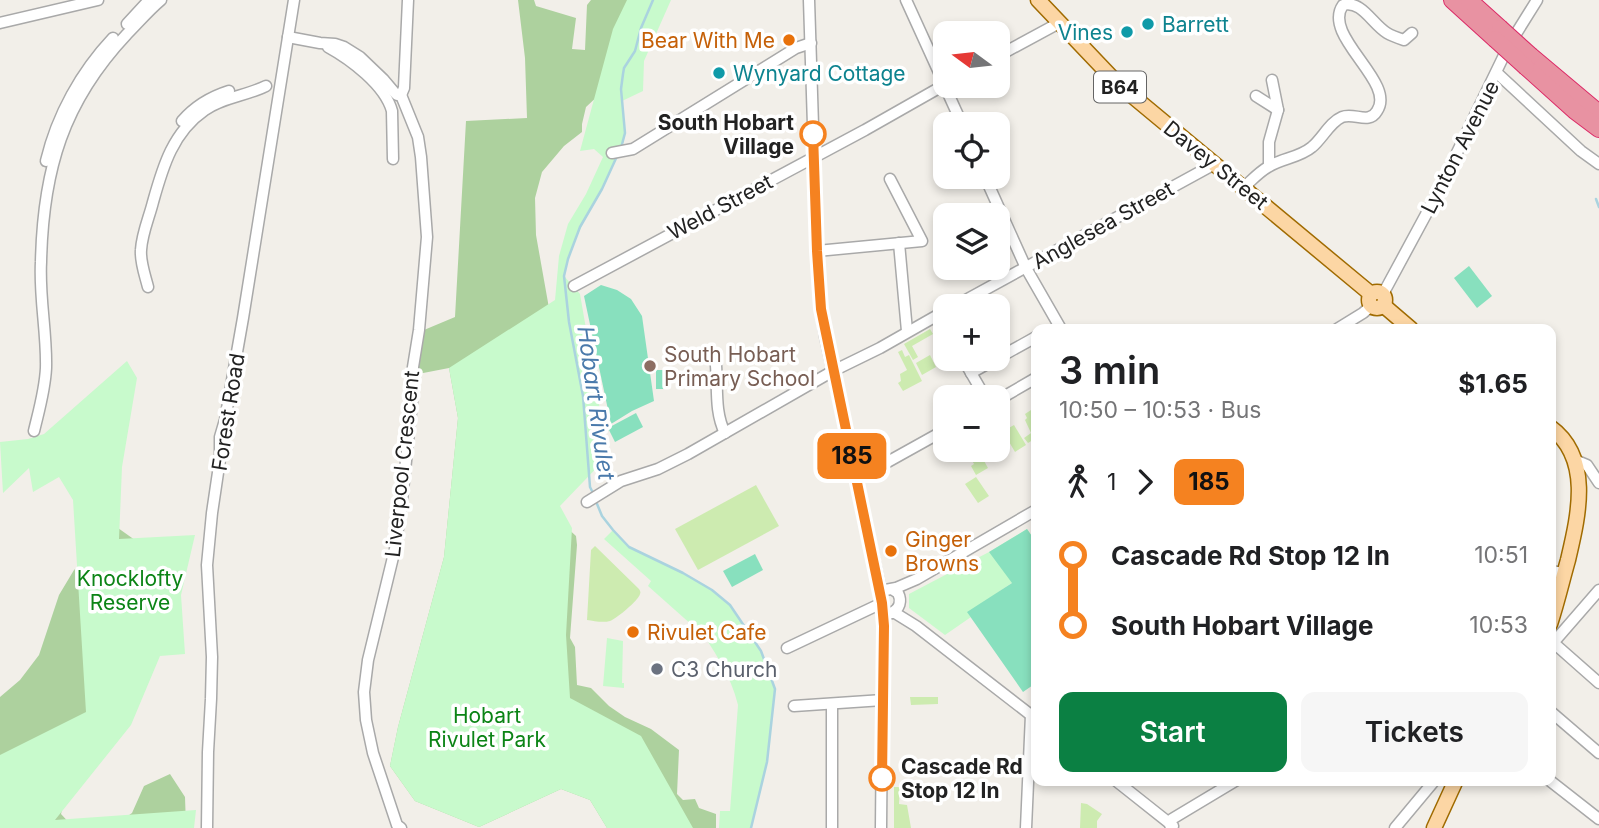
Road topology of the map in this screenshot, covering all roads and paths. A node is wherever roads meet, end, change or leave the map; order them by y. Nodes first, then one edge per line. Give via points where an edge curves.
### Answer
1 (98, 0) edge
2 (149, 0) edge
3 (161, 0) edge
4 (294, 0) edge
5 (408, 0) edge
6 (809, 0) edge
7 (906, 0) edge
8 (1038, 0) edge
9 (1452, 0) edge
10 (1469, 0) edge
11 (1537, 0) edge
12 (0, 23) edge
13 (1059, 23) junction
14 (1412, 33) dead end
15 (1497, 33) junction
16 (288, 37) junction
17 (320, 43) junction
18 (811, 43) junction
19 (1010, 50) edge
20 (933, 59) edge
21 (1528, 61) junction
22 (1497, 73) junction
23 (1272, 80) dead end
24 (281, 88) junction
25 (933, 92) edge
26 (401, 95) junction
27 (1256, 96) dead end
28 (1278, 110) junction
29 (1599, 113) edge
30 (1599, 129) edge
31 (612, 153) dead end
32 (814, 156) junction
33 (393, 159) dead end
34 (1213, 162) junction
35 (1599, 164) edge
36 (1269, 165) junction
37 (890, 179) dead end
38 (1243, 188) junction
39 (991, 189) edge
40 (899, 243) junction
41 (41, 246) junction
42 (817, 251) junction
43 (1027, 268) junction
44 (574, 286) dead end
45 (148, 287) dead end
46 (978, 294) edge
47 (1377, 300) junction
48 (933, 317) edge
49 (1055, 324) edge
50 (1345, 324) edge
51 (1405, 324) edge
52 (908, 331) junction
53 (1031, 340) edge
54 (1010, 351) edge
55 (715, 356) dead end
56 (833, 371) junction
57 (974, 371) edge
58 (971, 373) joint
59 (1031, 382) edge
60 (978, 385) edge
61 (1010, 393) edge
62 (34, 431) dead end
63 (1556, 432) edge
64 (725, 433) junction
65 (933, 437) edge
66 (1575, 460) junction
67 (857, 479) junction
68 (1599, 483) edge
69 (587, 502) dead end
70 (1031, 513) edge
71 (1558, 572) edge
72 (917, 579) junction
73 (1599, 590) edge
74 (900, 601) junction
75 (886, 602) junction
76 (916, 626) junction
77 (1556, 638) edge
78 (1556, 645) edge
79 (787, 648) dead end
80 (1599, 683) edge
81 (883, 700) junction
82 (832, 704) junction
83 (794, 706) dead end
84 (1031, 712) edge
85 (1556, 716) edge
86 (1031, 746) edge
87 (1599, 753) edge
88 (1556, 785) edge
89 (1122, 786) edge
90 (1227, 786) edge
91 (1430, 786) edge
92 (1453, 786) edge
93 (1599, 819) edge
94 (1172, 826) edge
95 (207, 828) edge
96 (401, 828) edge
97 (832, 828) edge
98 (881, 828) edge
99 (1026, 828) edge
100 (1395, 828) edge
101 (1434, 828) edge

1 - 12 street
2 - 41 street via 102,50 58,121 38,196
3 - 41 street via 99,65 67,119 47,187
4 - 16 street, Forest Road
5 - 26 street, Liverpool Crescent
6 - 18 street
7 - 20 street
8 - 13 main road, Davey Street / B64
9 - 15 highway
10 - 15 highway
11 - 22 street, Lynton Avenue
13 - 19 street
13 - 34 main road, Davey Street / B64 via 1118,84
14 - 36 street via 1404,40 1386,33 1357,5 1343,5 1339,15 1345,39 1371,75 1381,103 1378,111 1372,117 1340,118 1312,148
15 - 21 highway, bridge
16 - 17 street, Liverpool Crescent
16 - 24 street, Forest Road
17 - 26 street, Liverpool Crescent via 352,52
17 - 33 street, Liverpool Crescent via 358,68 390,103
18 - 31 street via 796,47 633,149
18 - 32 street
21 - 29 highway
21 - 30 highway via 1575,111
22 - 35 street
22 - 47 street, Lynton Avenue via 1437,194
23 - 28 street
24 - 45 street via 266,86 216,103 185,127 161,171 149,213 141,248
24 - 95 street, Forest Road via 220,437 212,513 207,573 212,657
25 - 32 street, Weld Street
26 - 96 street, Liverpool Crescent via 418,137 427,237 402,500 364,692 373,753
27 - 28 street
28 - 36 street via 1269,142
32 - 42 street
32 - 44 street, Weld Street
34 - 38 main road, Davey Street / B64
34 - 43 street, Anglesea Street
36 - 38 street
37 - 40 street via 922,241
38 - 47 main road, Davey Street / B64
39 - 43 street
40 - 42 street
40 - 52 street
41 - 62 street via 46,367
42 - 56 street via 821,309
43 - 46 street, Anglesea Street
43 - 49 street
47 - 50 street
47 - 51 main road, Davey Street / B64
48 - 52 street
52 - 56 street
53 - 54 street
55 - 64 street via 717,409
56 - 64 street
56 - 67 street
57 - 58 street
58 - 60 street
59 - 61 street
63 - 66 main road
64 - 69 street via 658,469 621,481
65 - 67 street
66 - 68 street via 1587,465
66 - 71 main road via 1576,521
67 - 75 street
70 - 72 street
72 - 74 street
72 - 75 street
73 - 77 street
74 - 75 street via 898,593
74 - 76 street
75 - 76 street
75 - 79 street
75 - 81 street
76 - 84 street
78 - 80 street
81 - 82 street
81 - 98 street
82 - 83 street
82 - 97 street
85 - 87 street
86 - 99 street
88 - 93 street
89 - 94 street
90 - 94 street via 1172,819
91 - 100 street
92 - 101 main road

